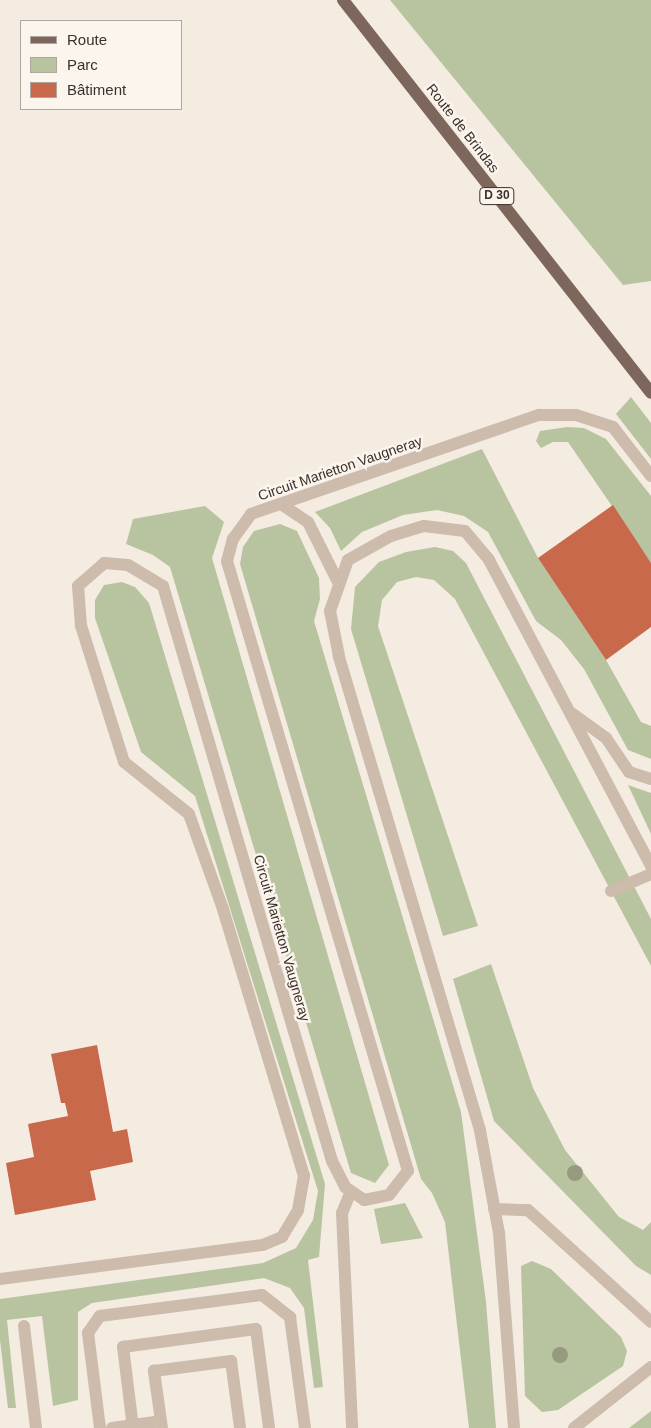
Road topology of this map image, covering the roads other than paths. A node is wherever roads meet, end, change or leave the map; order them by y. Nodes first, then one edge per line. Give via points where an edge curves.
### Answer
1 (343, 0) edge
2 (651, 393) edge
3 (651, 476) edge
4 (281, 504) junction
5 (339, 584) junction
6 (569, 711) junction
7 (651, 779) edge
8 (651, 866) edge
9 (651, 874) edge
10 (611, 891) dead end
11 (351, 1191) junction
12 (494, 1209) junction
13 (0, 1279) edge
14 (651, 1322) edge
15 (24, 1326) dead end
16 (651, 1367) edge
17 (161, 1424) edge
18 (133, 1426) edge
19 (36, 1428) edge
20 (100, 1428) edge
21 (112, 1428) edge
22 (240, 1428) edge
23 (269, 1428) edge
24 (305, 1428) edge
25 (352, 1428) edge
26 (514, 1428) edge
27 (574, 1428) edge

1 - 2 main road, Route de Brindas / D 30
3 - 4 lane, Circuit Marietton Vaugneray via 613,427 576,415 539,415
4 - 5 lane via 308,522
4 - 11 lane, Circuit Marietton Vaugneray via 251,514 233,539 227,562 408,1171 389,1195 364,1200
5 - 6 lane via 348,560 391,536 424,526 465,531 489,560
5 - 12 lane via 330,610 339,656 480,1130
6 - 7 lane via 606,738 629,772
6 - 8 lane
9 - 10 lane
11 - 13 lane, Circuit Marietton Vaugneray via 344,1187 332,1161 162,586 128,565 104,563 78,586 81,626 124,762 189,814 223,909 304,1176 298,1210 282,1237 264,1246
11 - 25 lane via 342,1213
12 - 14 lane via 528,1210
12 - 26 lane
15 - 19 lane
16 - 27 lane
17 - 18 lane
17 - 22 lane via 154,1371 231,1361
18 - 21 lane
18 - 23 lane via 123,1347 256,1329
20 - 24 lane via 88,1333 100,1316 262,1294 290,1316

